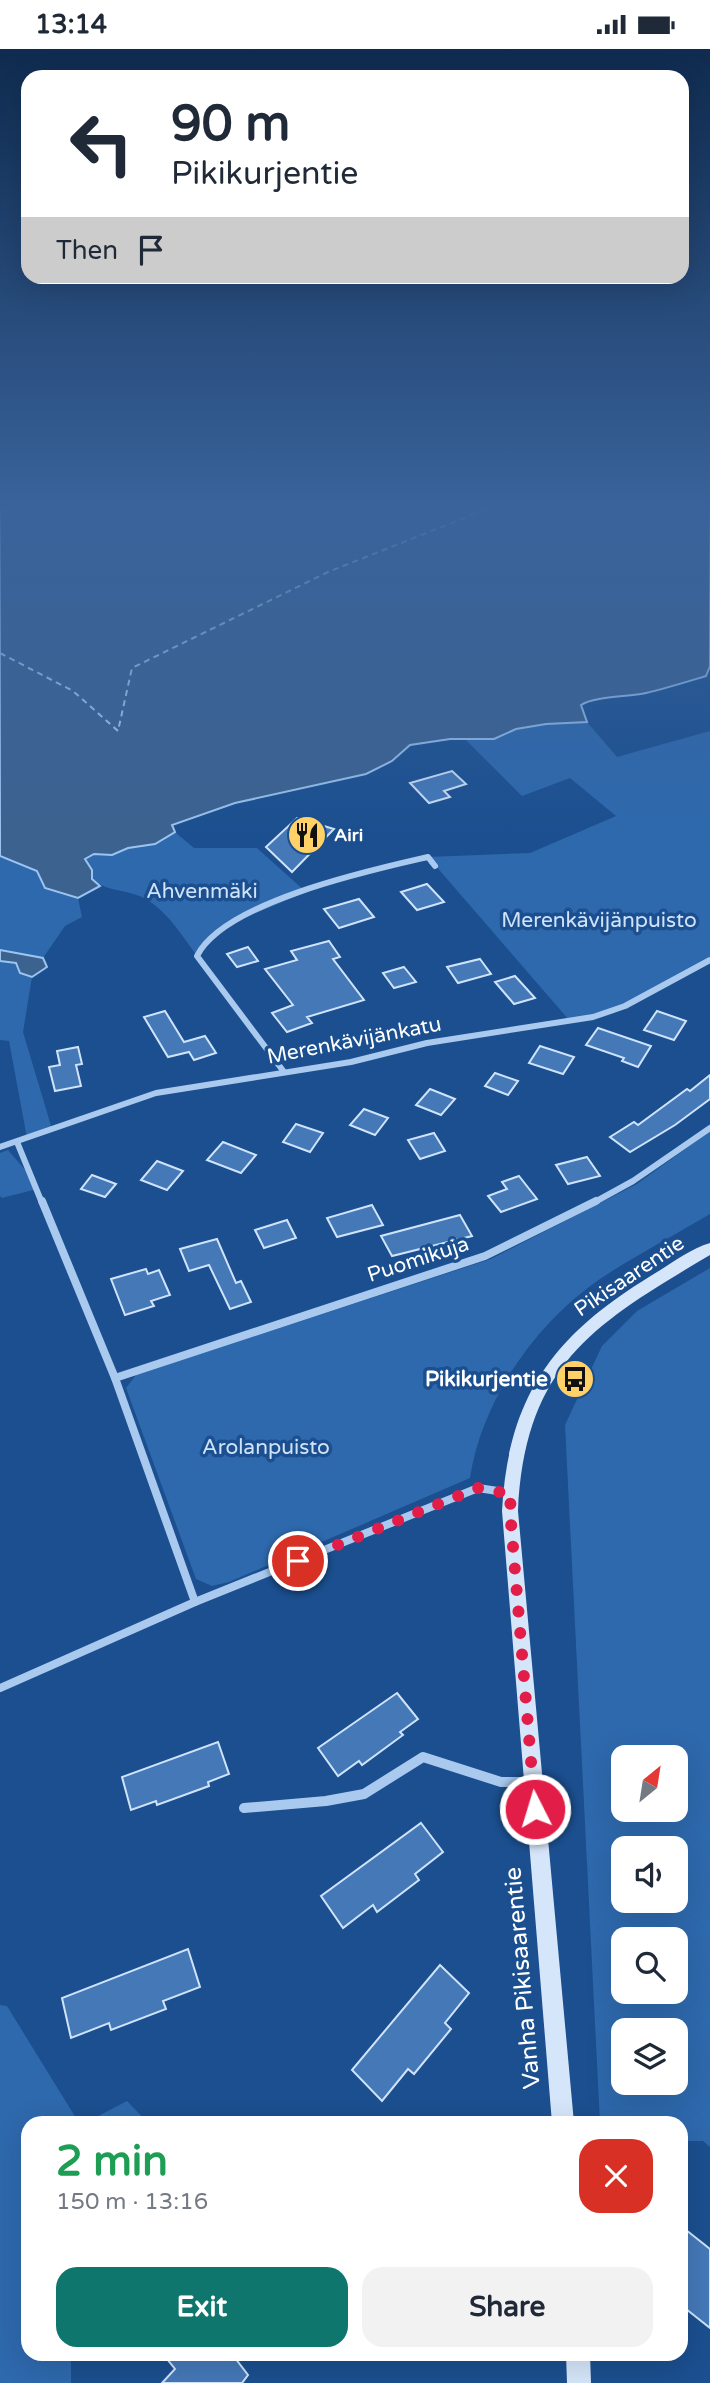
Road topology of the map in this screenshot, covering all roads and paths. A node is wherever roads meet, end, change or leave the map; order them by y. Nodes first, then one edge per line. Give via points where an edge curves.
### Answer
1 (435, 866) dead end
2 (710, 960) edge
3 (284, 1072) junction
4 (710, 1128) edge
5 (17, 1142) junction
6 (0, 1147) edge
7 (710, 1248) edge
8 (115, 1378) junction
9 (511, 1494) junction
10 (195, 1602) junction
11 (0, 1688) edge
12 (533, 1782) junction
13 (244, 1808) dead end
14 (562, 2116) edge
15 (578, 2361) edge
16 (579, 2383) edge

1 - 3 street via 428,857 294,895 230,924 200,950 197,956
2 - 3 street, Merenkävijänkatu via 625,1006 593,1017 440,1040 351,1062
3 - 5 street, Merenkävijänkatu via 156,1093
4 - 8 street, Puomikuja via 633,1181 485,1256
5 - 6 street, Merenkävijänkatu
5 - 8 street
7 - 9 street, Pikisaarentie via 609,1311 563,1352 528,1413 514,1460
8 - 10 street
9 - 10 street via 478,1488
9 - 12 street, Vanha Pikisaarentie
10 - 11 street
12 - 13 street via 479,1777 423,1757 364,1794
12 - 14 street, Vanha Pikisaarentie
15 - 16 street

